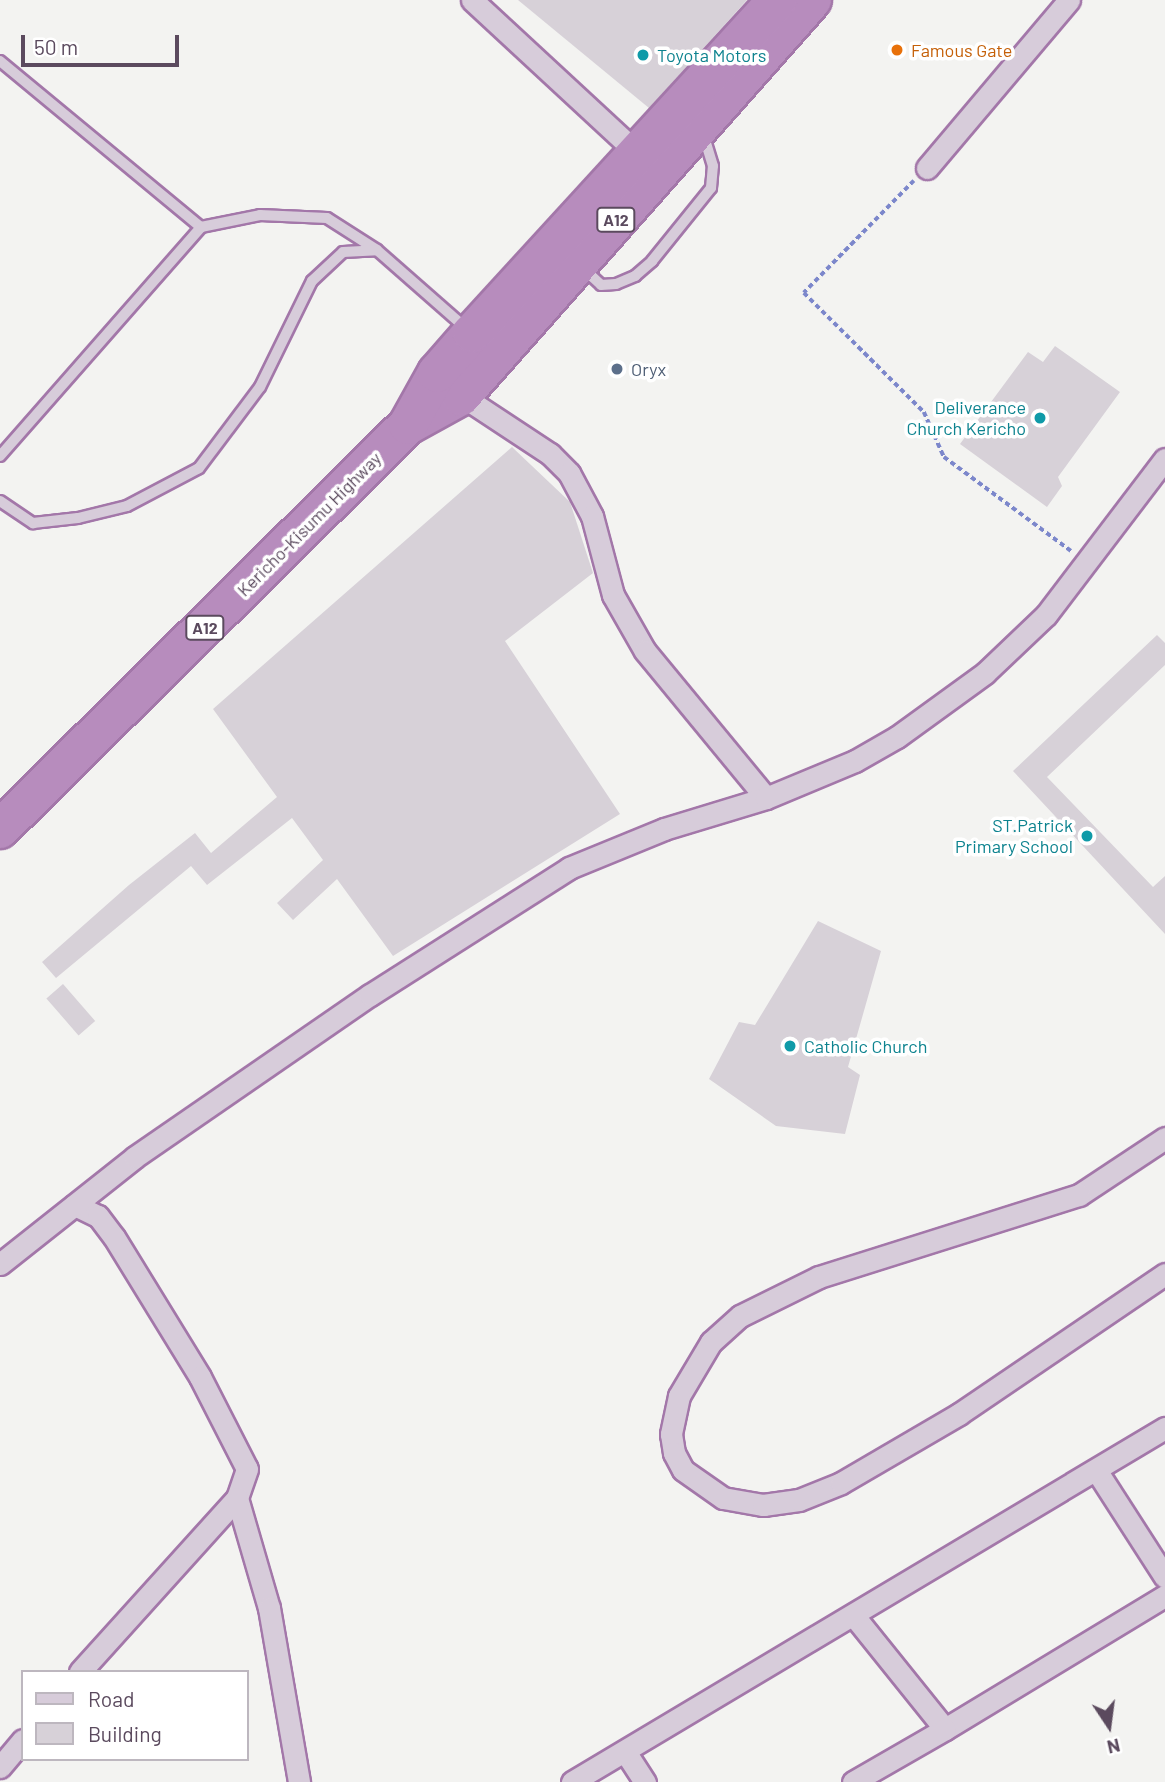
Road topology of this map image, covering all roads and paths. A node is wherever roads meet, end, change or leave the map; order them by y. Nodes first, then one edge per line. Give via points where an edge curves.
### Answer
1 (472, 0) edge
2 (777, 0) edge
3 (812, 0) edge
4 (1069, 0) edge
5 (0, 61) edge
6 (692, 113) junction
7 (636, 152) junction
8 (927, 168) joint
9 (201, 227) junction
10 (377, 250) junction
11 (568, 252) junction
12 (472, 333) junction
13 (449, 385) junction
14 (0, 456) edge
15 (1165, 459) edge
16 (0, 501) edge
17 (1087, 563) junction
18 (766, 798) junction
19 (0, 829) edge
20 (1165, 1138) edge
21 (75, 1205) junction
22 (0, 1265) edge
23 (1165, 1275) edge
24 (1165, 1428) edge
25 (1096, 1471) junction
26 (237, 1498) junction
27 (1165, 1577) edge
28 (1165, 1596) edge
29 (854, 1616) junction
30 (82, 1670) edge
31 (945, 1729) junction
32 (21, 1742) edge
33 (626, 1754) junction
34 (0, 1767) edge
35 (299, 1782) edge
36 (572, 1782) edge
37 (645, 1782) edge
38 (853, 1782) edge

1 - 7 street
2 - 6 highway, Kericho-Kisumu Highway / A12
3 - 6 highway, Kericho-Kisumu Highway / A12
4 - 8 street
5 - 9 lane
6 - 7 highway, Kericho-Kisumu Highway / A12
6 - 11 highway, Kericho-Kisumu Highway / A12
6 - 11 lane via 713,166 711,188 652,261 635,276 601,285
7 - 11 highway, Kericho-Kisumu Highway / A12
8 - 17 path via 804,293 925,412 944,457
9 - 10 lane via 260,215 327,218
9 - 14 lane
10 - 12 lane
10 - 16 lane via 343,252 312,281 260,387 199,468 127,506 78,517 33,523
11 - 12 highway, Kericho-Kisumu Highway / A12
11 - 13 highway, Kericho-Kisumu Highway / A12
12 - 13 highway, Kericho-Kisumu Highway / A12
13 - 18 street via 569,472 592,516 613,595 645,651
13 - 19 highway, Kericho-Kisumu Highway / A12
15 - 17 street
17 - 18 street via 1046,615 985,673 866,755
18 - 21 street via 664,829 569,868 370,995 135,1157
20 - 23 street via 1079,1195 819,1277 740,1316 711,1342 679,1396 671,1434 674,1453 683,1470 723,1498 763,1506 799,1500 841,1483 959,1414
21 - 22 street
21 - 26 street via 98,1216 114,1237 200,1377 246,1461 247,1478
24 - 25 street
25 - 27 street
25 - 29 street
26 - 30 street
26 - 35 street via 270,1608
28 - 31 street
29 - 31 street
29 - 33 street
31 - 38 street
32 - 34 street
33 - 36 street
33 - 37 street

